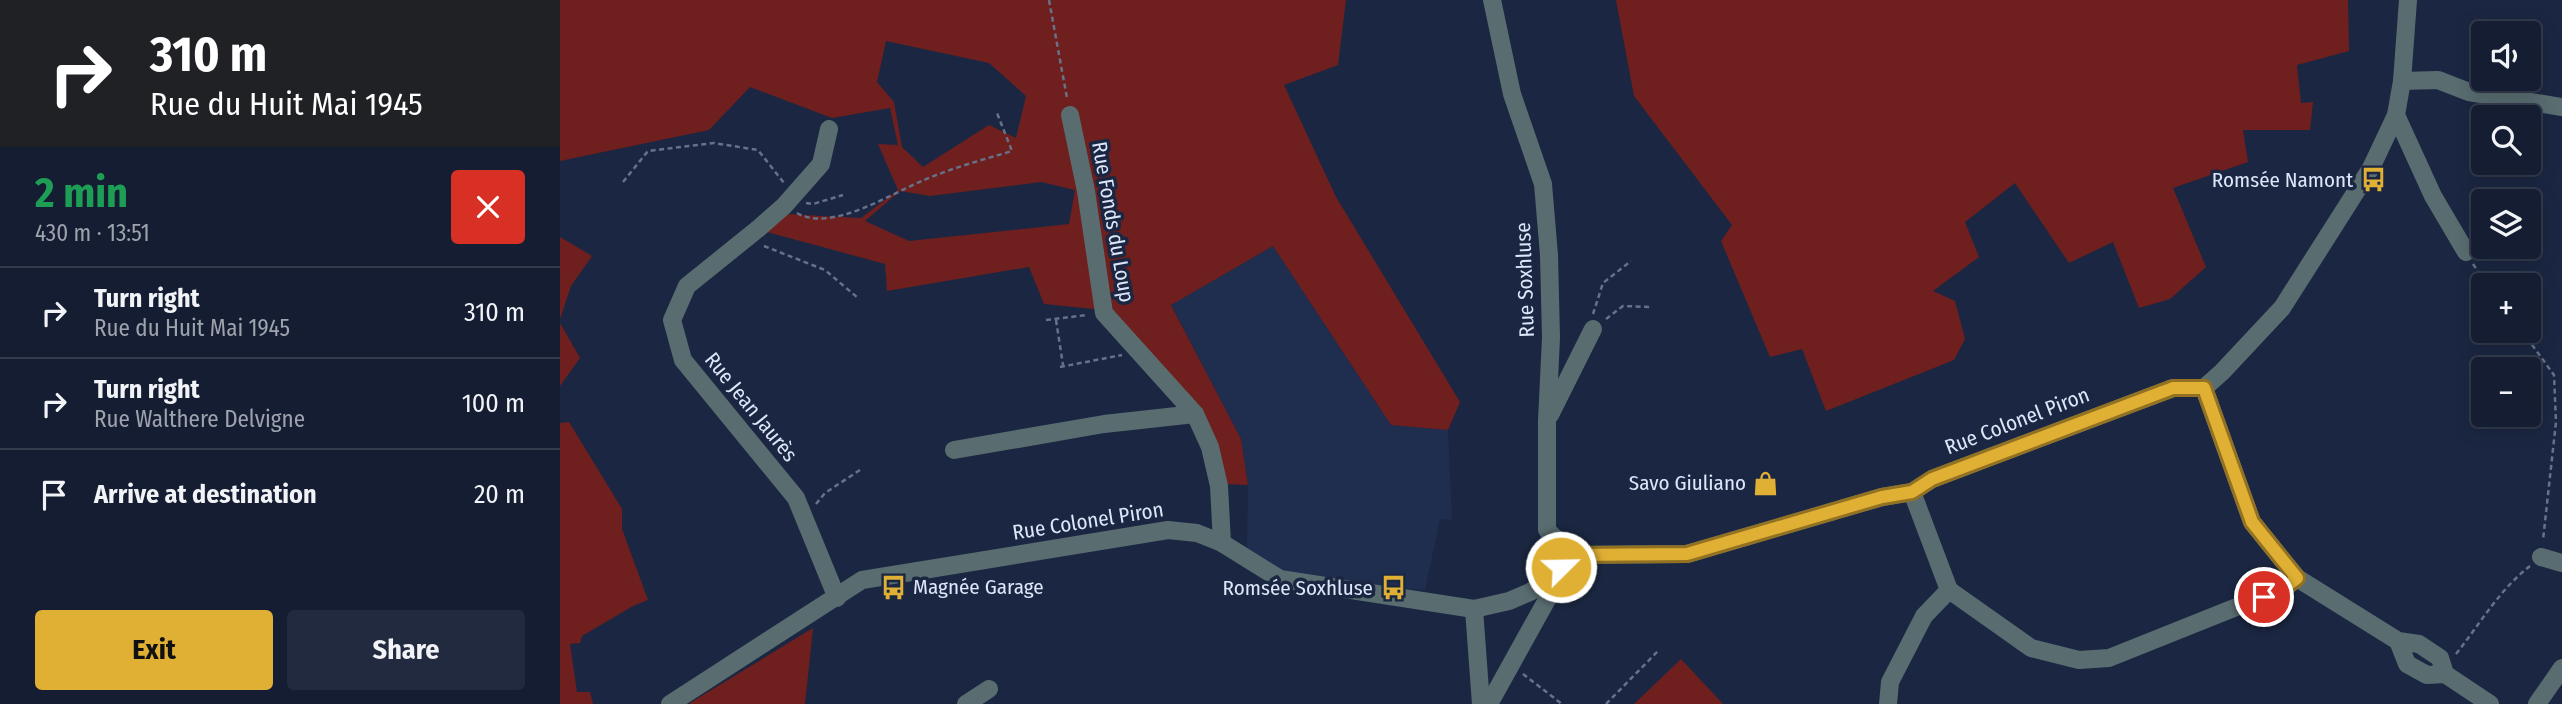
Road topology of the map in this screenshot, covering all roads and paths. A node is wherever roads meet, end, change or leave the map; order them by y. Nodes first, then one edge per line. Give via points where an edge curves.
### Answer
1 (1049, 0) edge
2 (1492, 0) edge
3 (2408, 0) edge
4 (2403, 81) junction
5 (2562, 107) edge
6 (1070, 115) joint
7 (2396, 115) junction
8 (829, 129) dead end
9 (843, 195) dead end
10 (788, 201) junction
11 (737, 246) junction
12 (2466, 252) joint
13 (1632, 261) dead end
14 (2479, 273) edge
15 (858, 298) dead end
16 (1651, 307) dead end
17 (1104, 313) junction
18 (1046, 320) dead end
19 (1056, 320) junction
20 (1593, 329) junction
21 (2531, 343) edge
22 (1139, 352) junction
23 (2204, 388) junction
24 (1195, 414) junction
25 (1547, 421) junction
26 (954, 450) dead end
27 (860, 470) dead end
28 (1912, 492) junction
29 (804, 517) junction
30 (1222, 543) junction
31 (1572, 555) junction
32 (2541, 557) junction
33 (2562, 563) edge
34 (2297, 578) junction
35 (1551, 579) junction
36 (1949, 590) junction
37 (837, 598) junction
38 (1474, 609) junction
39 (1659, 650) dead end
40 (1512, 666) junction
41 (2562, 668) edge
42 (2444, 671) junction
43 (989, 689) dead end
44 (670, 704) edge
45 (966, 704) edge
46 (1482, 704) edge
47 (1489, 704) edge
48 (1563, 704) edge
49 (1606, 704) edge
50 (1888, 704) edge
51 (2490, 704) edge
52 (2537, 704) edge

1 - 6 path
2 - 25 street, Rue Soxhluse via 1513,94 1543,184 1549,255
3 - 4 street
4 - 5 street via 2438,80 2469,92
4 - 7 street
6 - 17 street, Rue Fonds du Loup
7 - 12 street via 2433,196
7 - 23 street via 2371,168 2282,308
8 - 10 street, Rue Jean Jaurès via 821,164
9 - 10 path via 813,204
10 - 11 street, Rue Jean Jaurès
11 - 15 path via 766,246 825,270
11 - 29 street, Rue Jean Jaurès via 687,286 672,320 683,360 796,498
12 - 14 path
13 - 20 path via 1603,283
16 - 20 path via 1623,306
17 - 19 path
17 - 22 street, Rue Fonds du Loup
18 - 19 path
19 - 22 path via 1062,366
20 - 25 street
21 - 32 path via 2554,375 2556,422
22 - 24 street, Rue Fonds du Loup
23 - 28 street, Rue Colonel Piron via 2173,388 2116,408 1932,479
23 - 34 street via 2252,522
24 - 26 street via 1104,424
24 - 30 street, Rue Fonds du Loup via 1210,447 1219,486
25 - 31 street, Rue Soxhluse via 1548,530
27 - 29 path via 825,493
28 - 31 street, Rue Colonel Piron via 1687,554
28 - 36 street
29 - 37 street, Rue Jean Jaurès
30 - 37 street, Rue Colonel Piron via 1196,533 1168,530 862,580
30 - 38 street, Rue Colonel Piron via 1280,579
31 - 35 street, Rue Colonel Piron
32 - 33 street
32 - 42 path via 2507,587
34 - 36 street via 2284,588 2109,658 2079,660 2031,648
34 - 42 street via 2399,641 2419,644 2440,658
35 - 38 street, Rue Colonel Piron via 1530,593
35 - 40 street via 1549,596
36 - 50 street via 1924,616 1890,682
37 - 44 street, Rue Colonel Piron
38 - 46 street
39 - 49 path
40 - 47 street
40 - 48 path
41 - 52 street
42 - 51 street
43 - 45 street

